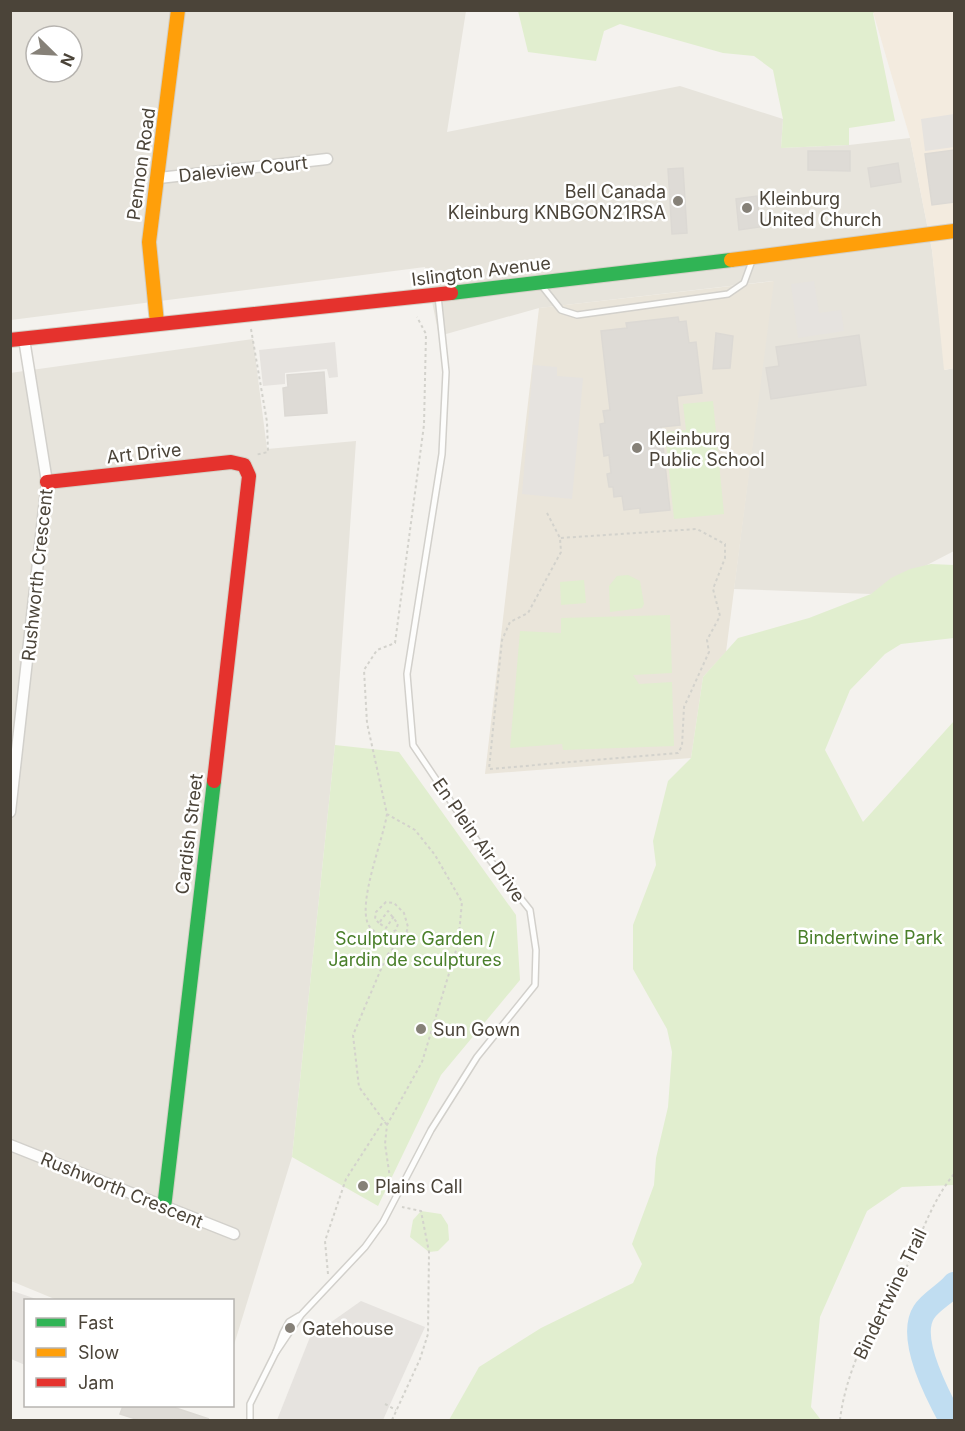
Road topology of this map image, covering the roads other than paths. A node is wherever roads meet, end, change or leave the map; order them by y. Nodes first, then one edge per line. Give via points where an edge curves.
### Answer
1 (178, 10) edge
2 (327, 159) dead end
3 (159, 178) junction
4 (954, 231) edge
5 (754, 257) junction
6 (540, 282) junction
7 (438, 294) junction
8 (157, 323) junction
9 (17, 340) edge
10 (244, 465) joint
11 (47, 482) junction
12 (10, 812) edge
13 (10, 1145) edge
14 (164, 1208) junction
15 (234, 1234) dead end
16 (250, 1420) edge

1 - 3 street, Pennon Road
2 - 3 street, Daleview Court
3 - 8 street, Pennon Road via 149,242
4 - 5 street, Islington Avenue
5 - 6 street, Islington Avenue
5 - 6 lane via 744,283 728,294 577,315 561,310
6 - 7 street, Islington Avenue
7 - 8 street, Islington Avenue
7 - 16 lane, En Plein Air Drive via 446,372 442,454 407,674 413,745 490,860 530,910 536,950 535,985 477,1057 365,1247 301,1315 276,1352 250,1404
8 - 9 street, Islington Avenue
9 - 11 street, Rushworth Crescent
10 - 11 street, Art Drive via 231,462
10 - 14 street, Cardish Street via 249,476
11 - 12 street, Rushworth Crescent
13 - 14 street, Rushworth Crescent
14 - 15 street, Rushworth Crescent

